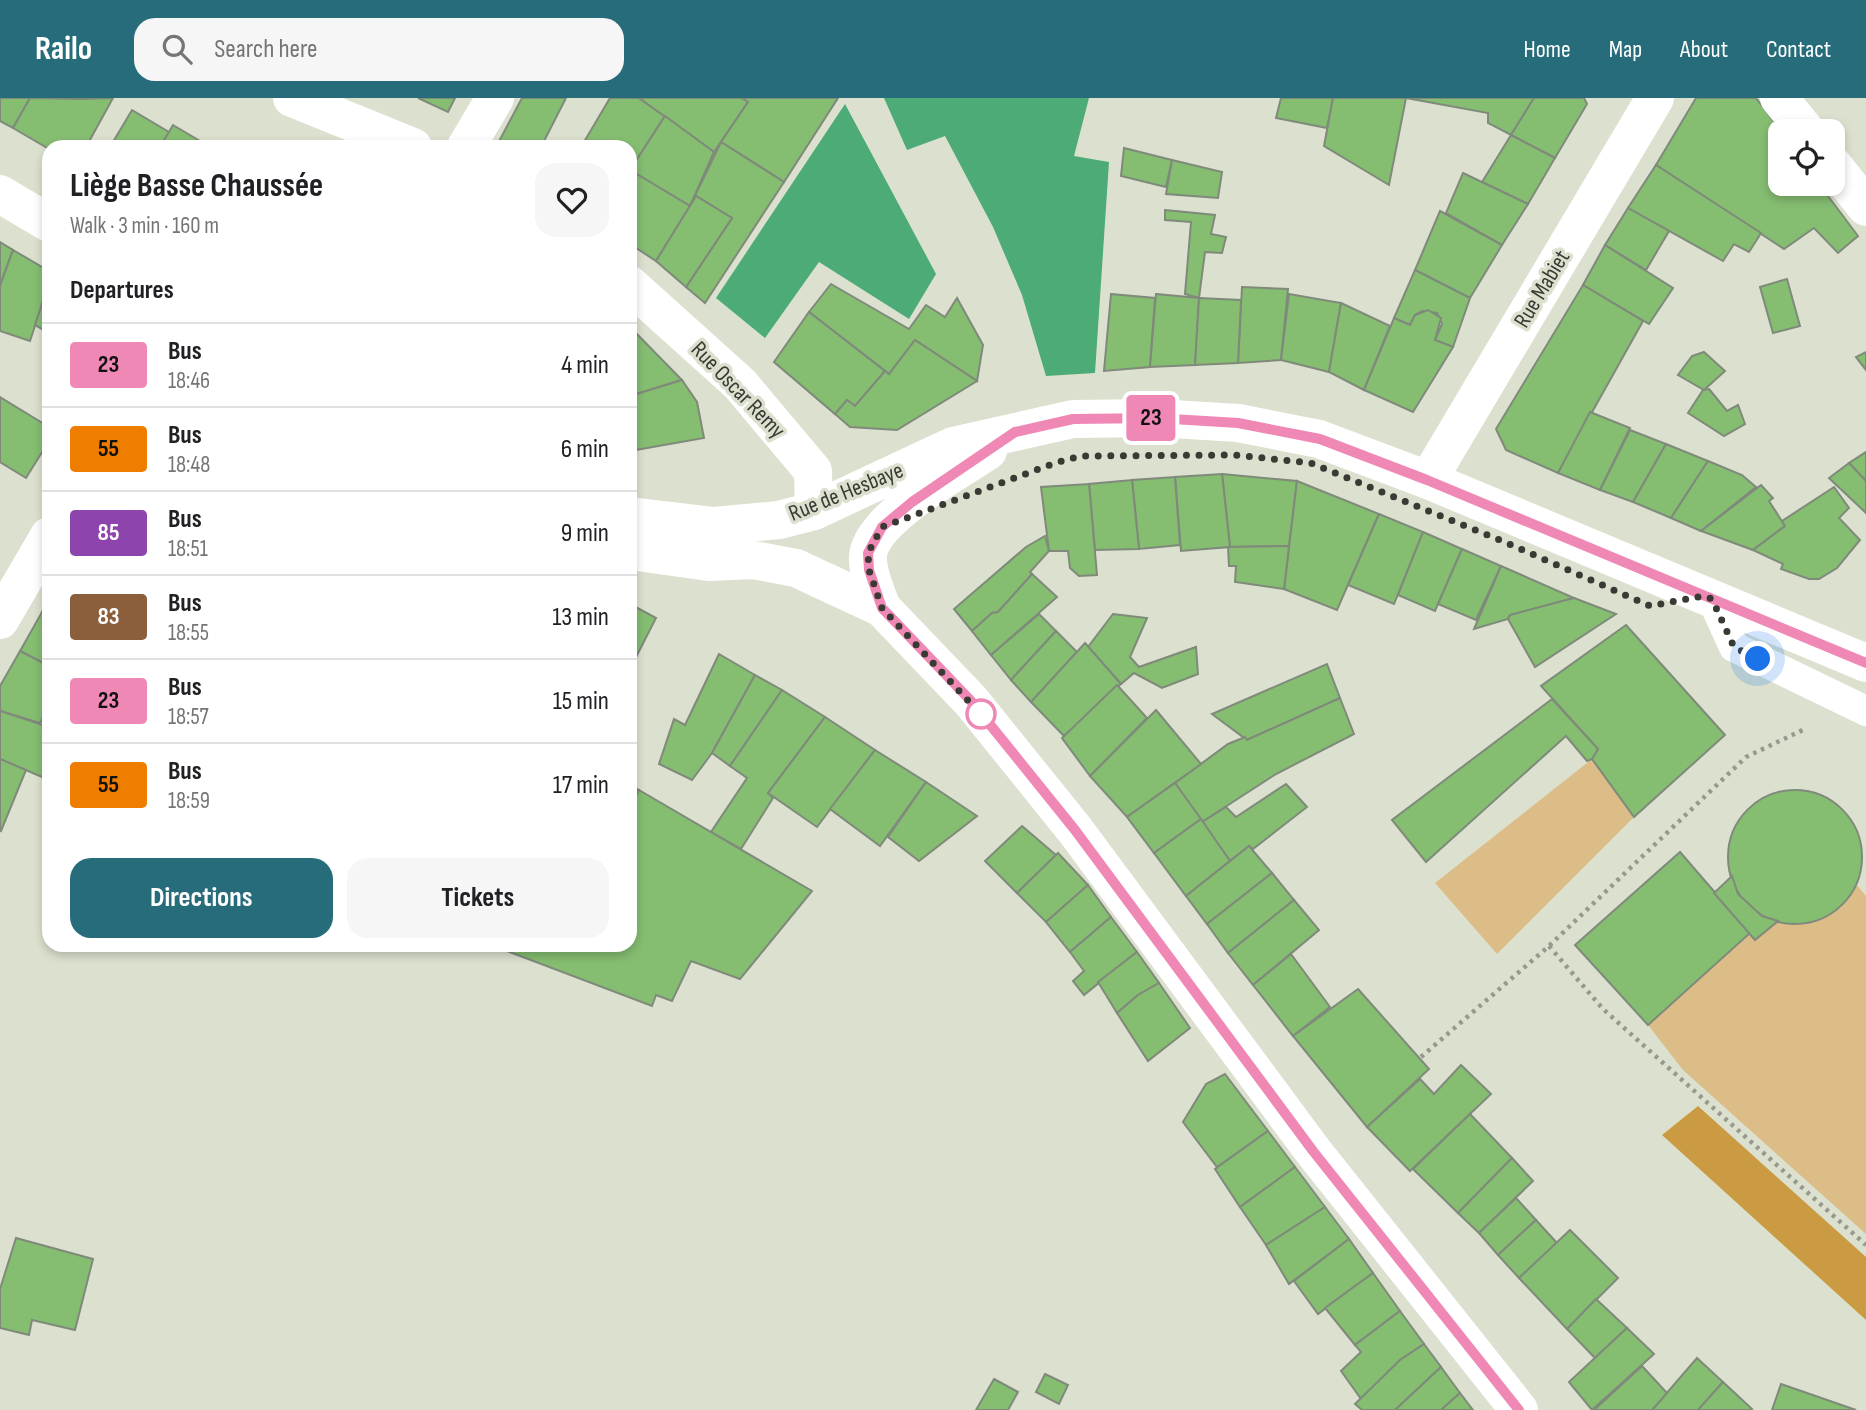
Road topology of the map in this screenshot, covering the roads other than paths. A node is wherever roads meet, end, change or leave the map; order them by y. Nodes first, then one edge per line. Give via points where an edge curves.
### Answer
1 (292, 98) edge
2 (495, 98) edge
3 (1656, 98) edge
4 (1779, 98) edge
5 (1796, 119) edge
6 (396, 140) edge
7 (470, 140) edge
8 (1845, 180) edge
9 (0, 194) edge
10 (1866, 207) edge
11 (42, 219) edge
12 (637, 291) edge
13 (1015, 432) junction
14 (1427, 480) junction
15 (814, 511) junction
16 (637, 517) edge
17 (42, 548) edge
18 (637, 552) edge
19 (1712, 599) junction
20 (882, 608) junction
21 (0, 620) edge
22 (1866, 663) edge
23 (1861, 708) edge
24 (1519, 1410) edge

1 - 6 main road
2 - 7 main road
3 - 14 main road, Rue Mabiet
4 - 5 main road
8 - 10 main road
9 - 11 main road
12 - 15 main road, Rue Oscar Remy via 740,384 813,471
13 - 14 main road, Rue de Hesbaye via 1073,419 1238,423 1320,439
13 - 15 main road, Rue de Hesbaye via 953,446
13 - 20 main road, Rue de Hesbaye via 882,527 868,553
14 - 19 main road, Rue de Hesbaye
15 - 16 main road, Rue de Hesbaye via 779,520 714,526
17 - 21 main road
18 - 20 main road via 796,568
19 - 22 main road, Rue de Hesbaye
19 - 23 lane via 1734,647
20 - 24 main road via 971,701 1075,830 1313,1151

